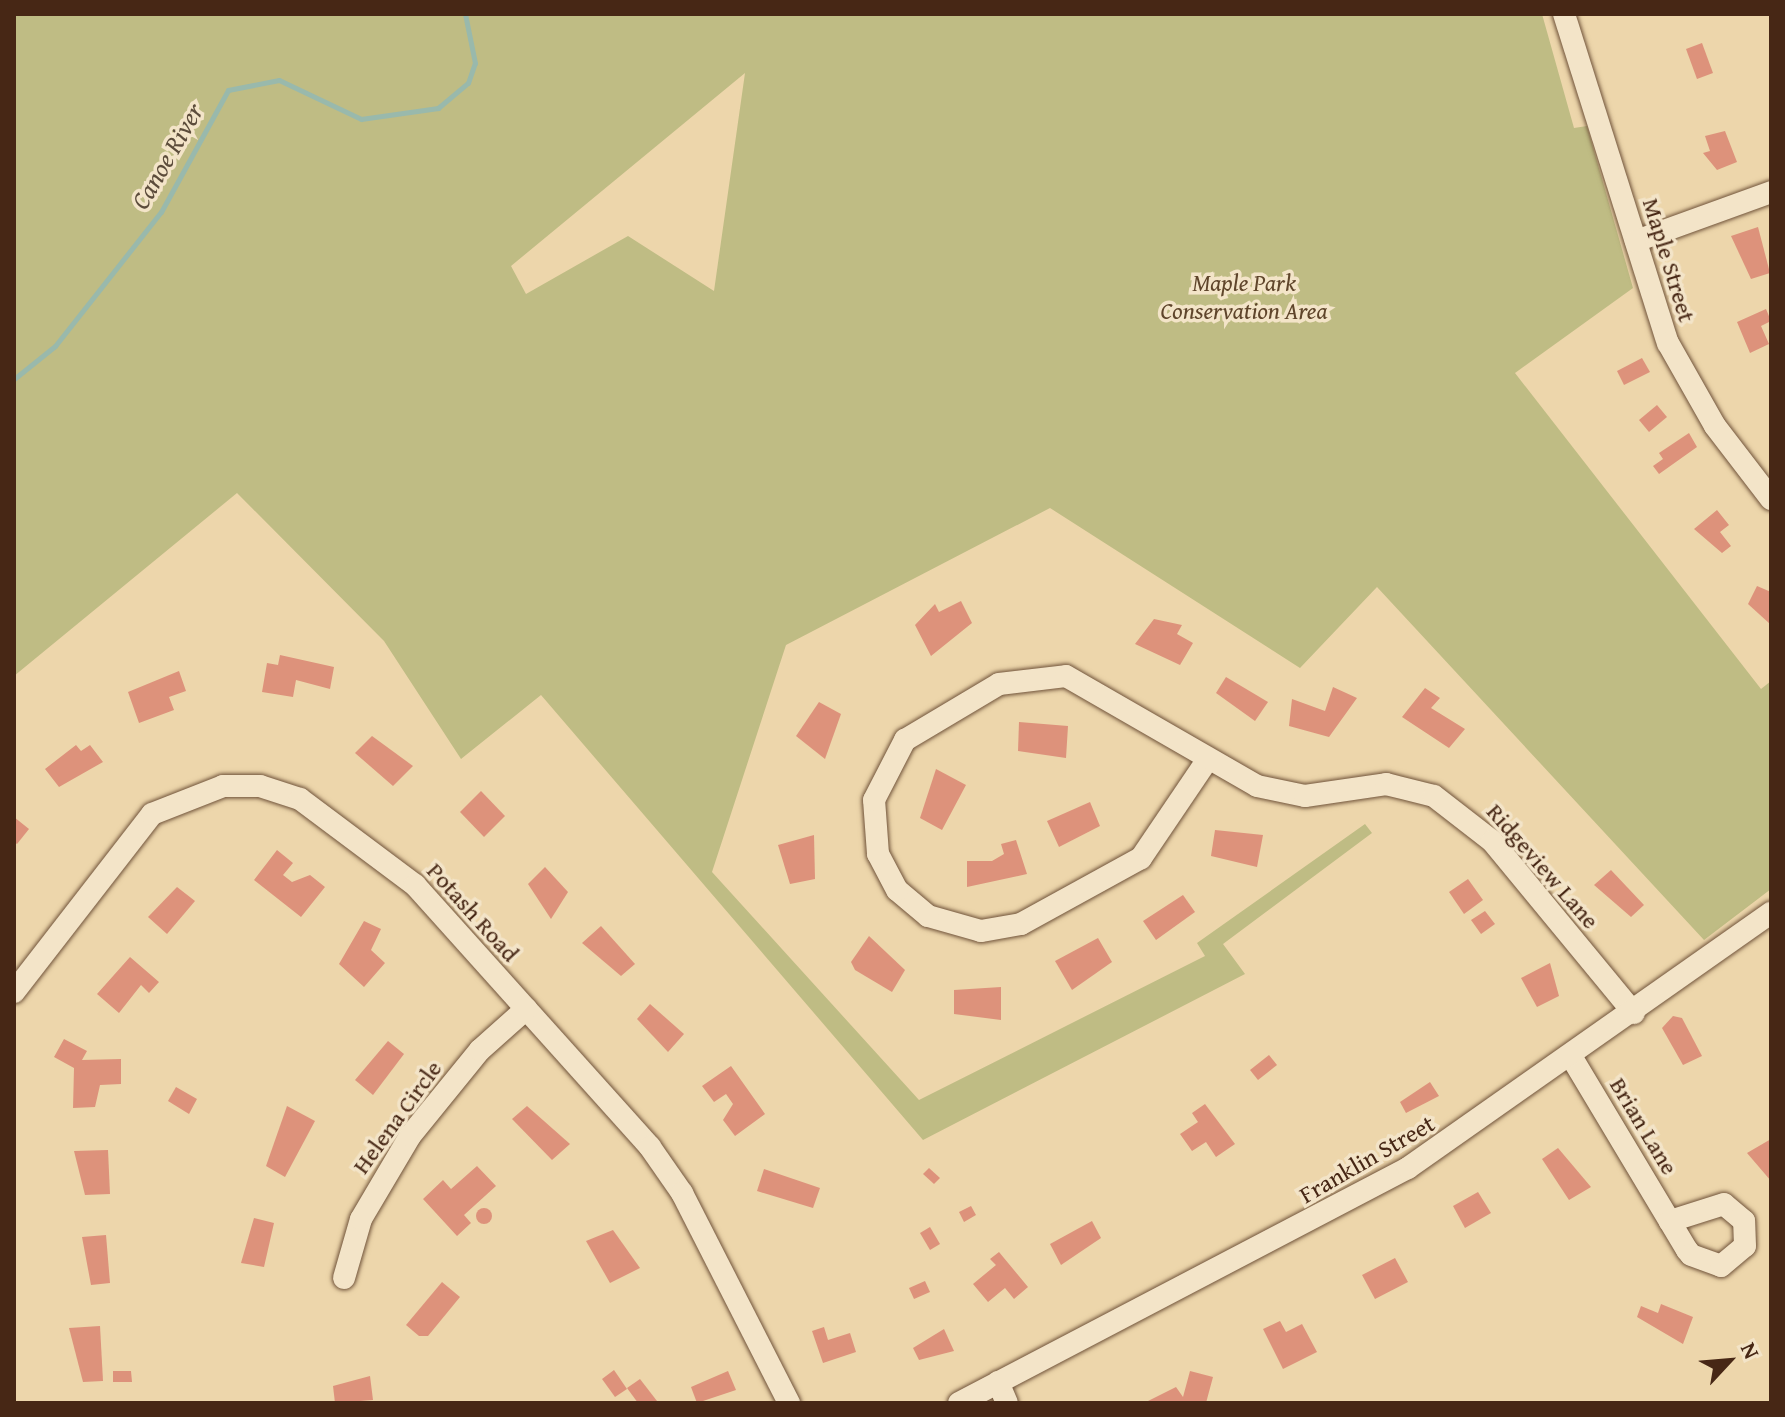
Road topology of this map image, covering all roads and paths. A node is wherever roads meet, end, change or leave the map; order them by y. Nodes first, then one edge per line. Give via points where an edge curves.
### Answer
1 (1564, 14) edge
2 (1771, 192) edge
3 (1636, 241) junction
4 (1771, 499) edge
5 (1208, 759) junction
6 (1771, 913) edge
7 (14, 992) edge
8 (526, 1009) junction
9 (1634, 1013) junction
10 (1572, 1058) junction
11 (1670, 1221) dead end
12 (344, 1278) dead end
13 (998, 1382) junction
14 (789, 1403) edge
15 (959, 1403) edge
16 (1007, 1403) edge

1 - 3 street, Maple Street
2 - 3 street
3 - 4 street, Maple Street via 1679,364
5 - 5 street, Ridgeview Lane via 1086,683 1023,676 905,740 877,786 874,840 897,890 928,916 967,929 1008,928 1132,866 1162,834
5 - 9 street, Ridgeview Lane via 1285,795 1386,784 1434,796 1492,841
6 - 9 street, Franklin Street
7 - 8 street, Potash Road via 143,822 199,793 248,785 300,799 378,852
8 - 12 street, Helena Circle via 451,1082 403,1148 361,1219
8 - 14 street, Potash Road via 667,1169
9 - 10 street, Franklin Street
10 - 11 street, Brian Lane
10 - 13 street, Franklin Street via 1408,1168
13 - 15 street, Franklin Street
13 - 16 street

